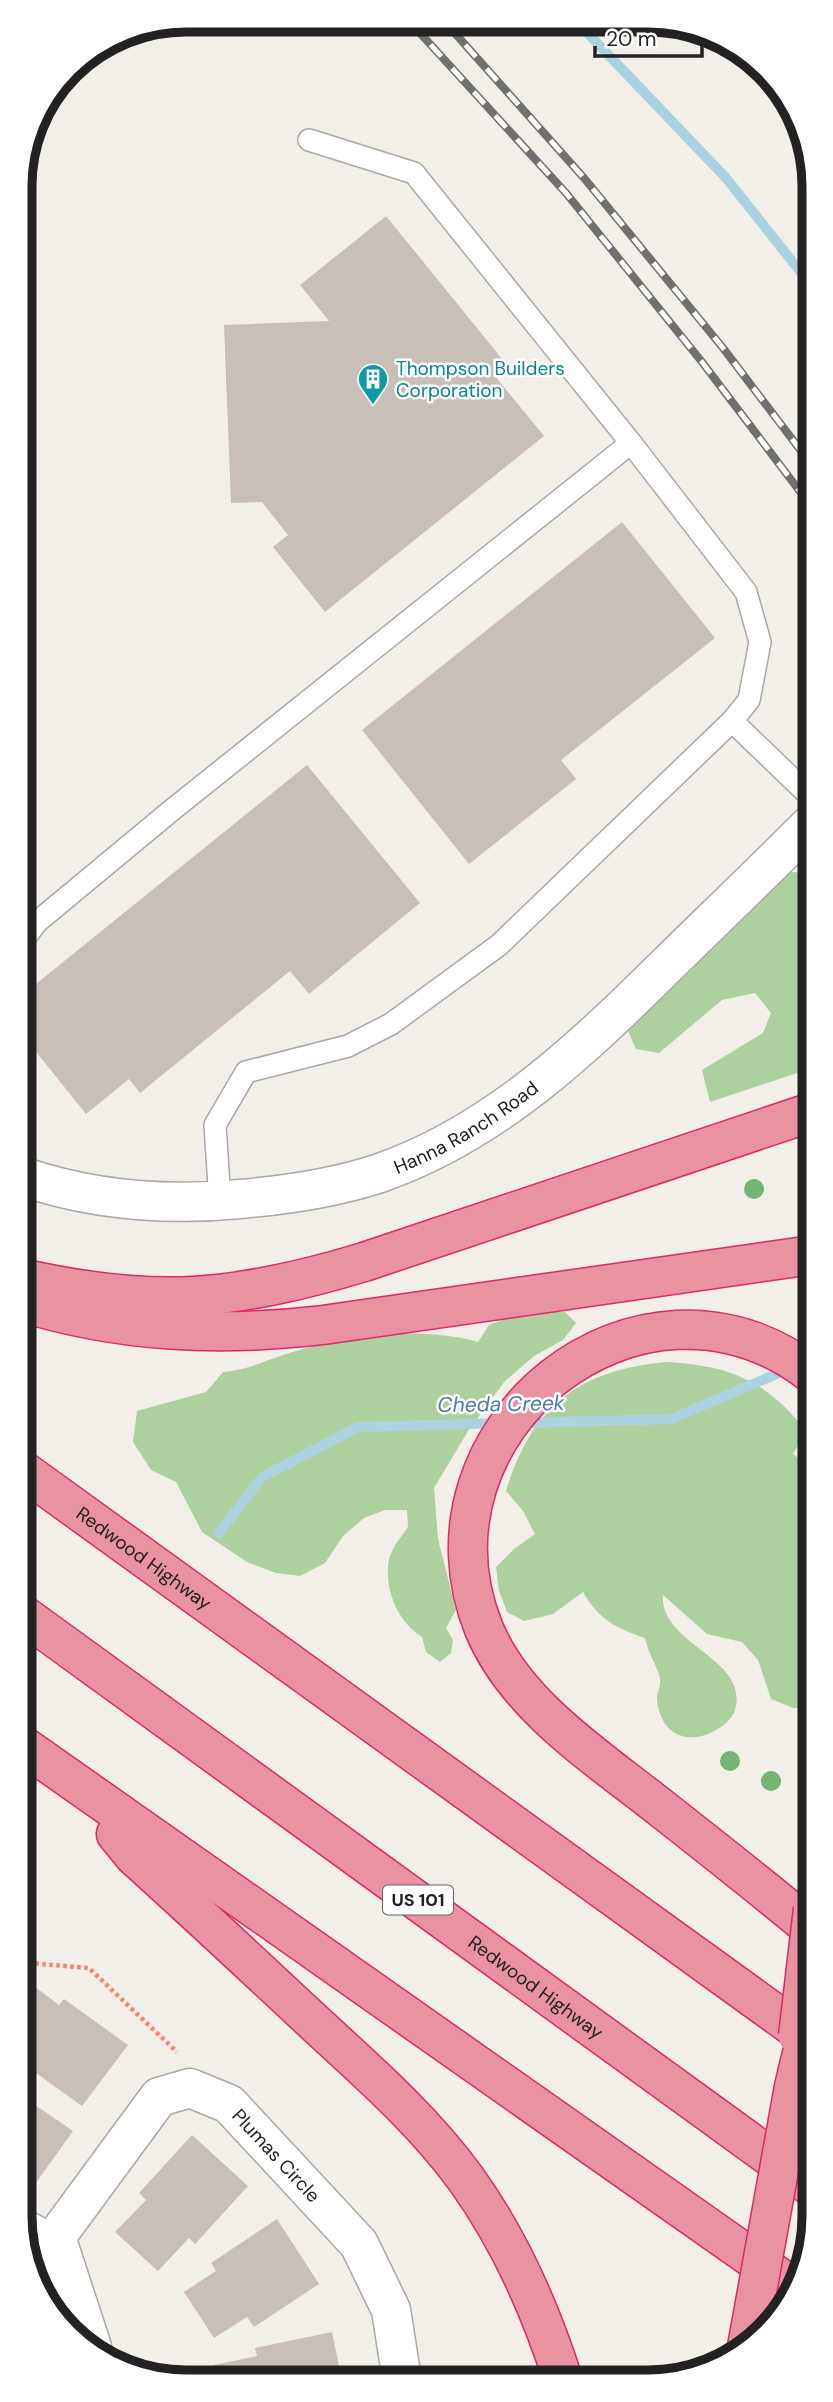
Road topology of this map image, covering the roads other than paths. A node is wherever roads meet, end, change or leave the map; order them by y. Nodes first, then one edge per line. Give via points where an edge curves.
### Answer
1 (309, 140) dead end
2 (631, 443) junction
3 (732, 722) junction
4 (802, 788) edge
5 (802, 833) edge
6 (32, 929) edge
7 (802, 1116) edge
8 (32, 1179) edge
9 (219, 1201) junction
10 (801, 1257) edge
11 (32, 1280) edge
12 (32, 1305) edge
13 (801, 1368) edge
14 (32, 1476) edge
15 (32, 1621) edge
16 (32, 1752) edge
17 (75, 1784) junction
18 (801, 1920) edge
19 (801, 1995) edge
20 (801, 2032) edge
21 (801, 2057) edge
22 (794, 2087) junction
23 (801, 2179) edge
24 (775, 2199) junction
25 (32, 2223) edge
26 (56, 2236) junction
27 (787, 2282) edge
28 (766, 2314) edge
29 (750, 2331) edge
30 (88, 2335) edge
31 (401, 2370) edge
32 (560, 2370) edge

1 - 2 lane via 414,173
2 - 3 lane via 747,592 760,642 749,700
2 - 6 lane via 172,810
3 - 4 lane
3 - 9 lane via 499,945 391,1024 348,1046 246,1072 215,1125
5 - 9 street, Hanna Ranch Road via 545,1080 462,1135 380,1172 296,1194
7 - 11 highway via 292,1283 226,1295 166,1299 93,1293
8 - 9 street, Hanna Ranch Road via 108,1198
10 - 12 highway via 243,1333 129,1327
13 - 18 highway via 777,1353 721,1335 674,1331 607,1344 555,1375 516,1412 490,1454 473,1501 467,1552 476,1605 496,1653 527,1693 564,1730
14 - 20 highway, Redwood Highway
15 - 23 highway, Redwood Highway / US 101
16 - 17 highway
17 - 27 highway
17 - 32 highway via 134,1856 390,2092 441,2147 506,2243
19 - 22 highway, bridge
21 - 22 highway, bridge
22 - 24 highway, bridge
24 - 28 highway, bridge
24 - 29 highway, bridge
25 - 26 lane
26 - 30 street
26 - 31 street, Plumas Circle via 159,2097 190,2088 229,2104 359,2244 391,2310

